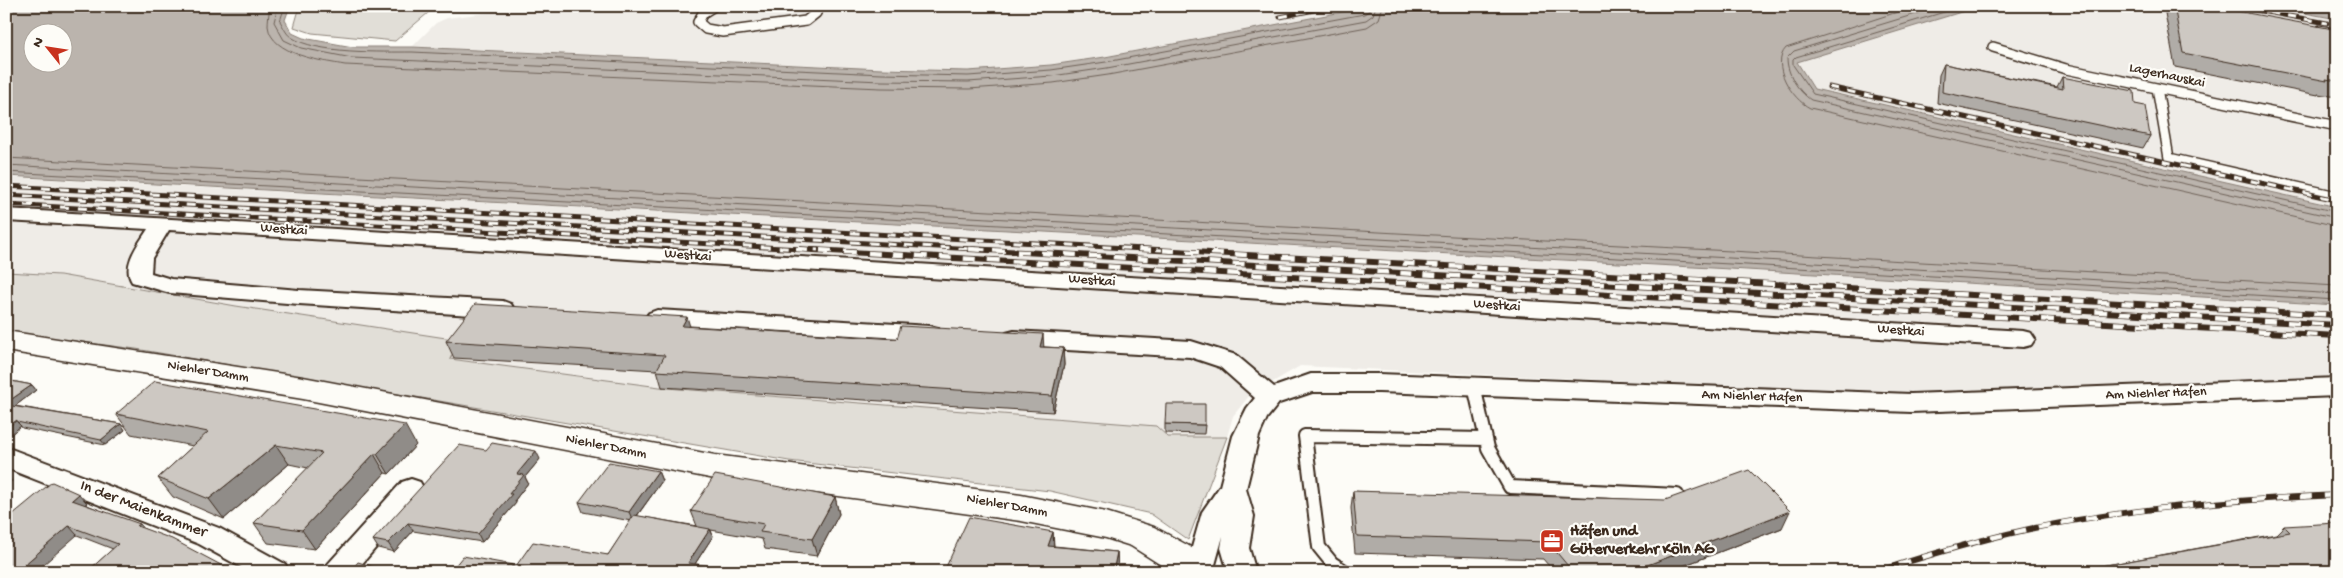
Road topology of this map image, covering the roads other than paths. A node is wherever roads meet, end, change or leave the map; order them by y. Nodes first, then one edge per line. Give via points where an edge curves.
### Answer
1 (714, 6) edge
2 (819, 6) edge
3 (1993, 47) dead end
4 (2157, 88) junction
5 (2337, 126) edge
6 (2337, 196) edge
7 (6, 215) edge
8 (162, 223) junction
9 (527, 311) edge
10 (636, 317) edge
11 (954, 336) edge
12 (993, 338) edge
13 (2023, 339) dead end
14 (6, 341) edge
15 (1474, 386) junction
16 (2337, 387) edge
17 (1270, 397) junction
18 (1486, 440) junction
19 (6, 458) edge
20 (411, 488) dead end
21 (1233, 489) junction
22 (1677, 494) edge
23 (275, 572) edge
24 (338, 572) edge
25 (1198, 572) edge
26 (1242, 572) edge
27 (1346, 572) edge

1 - 2 lane via 703,13 698,22 701,28 711,32 806,21
3 - 4 lane, Lagerhauskai via 2066,69
4 - 5 lane, Lagerhauskai
4 - 6 lane via 2168,158
7 - 8 street, Westkai
8 - 9 street via 141,258 140,277 170,286
8 - 13 street, Westkai
10 - 11 street
12 - 17 street via 1191,349 1228,361
14 - 25 street, Niehler Damm via 303,388 715,467 1021,508 1106,525 1142,536
15 - 16 street, Am Niehler Hafen via 1911,403
15 - 17 street, Am Niehler Hafen via 1311,383
15 - 18 lane
17 - 21 street via 1256,414 1246,436
18 - 22 lane via 1510,487
18 - 27 lane via 1305,436 1319,547 1332,563
19 - 23 street, In der Maienkammer via 209,536
20 - 24 street
21 - 25 street via 1216,512
21 - 26 street via 1240,516 1236,548

